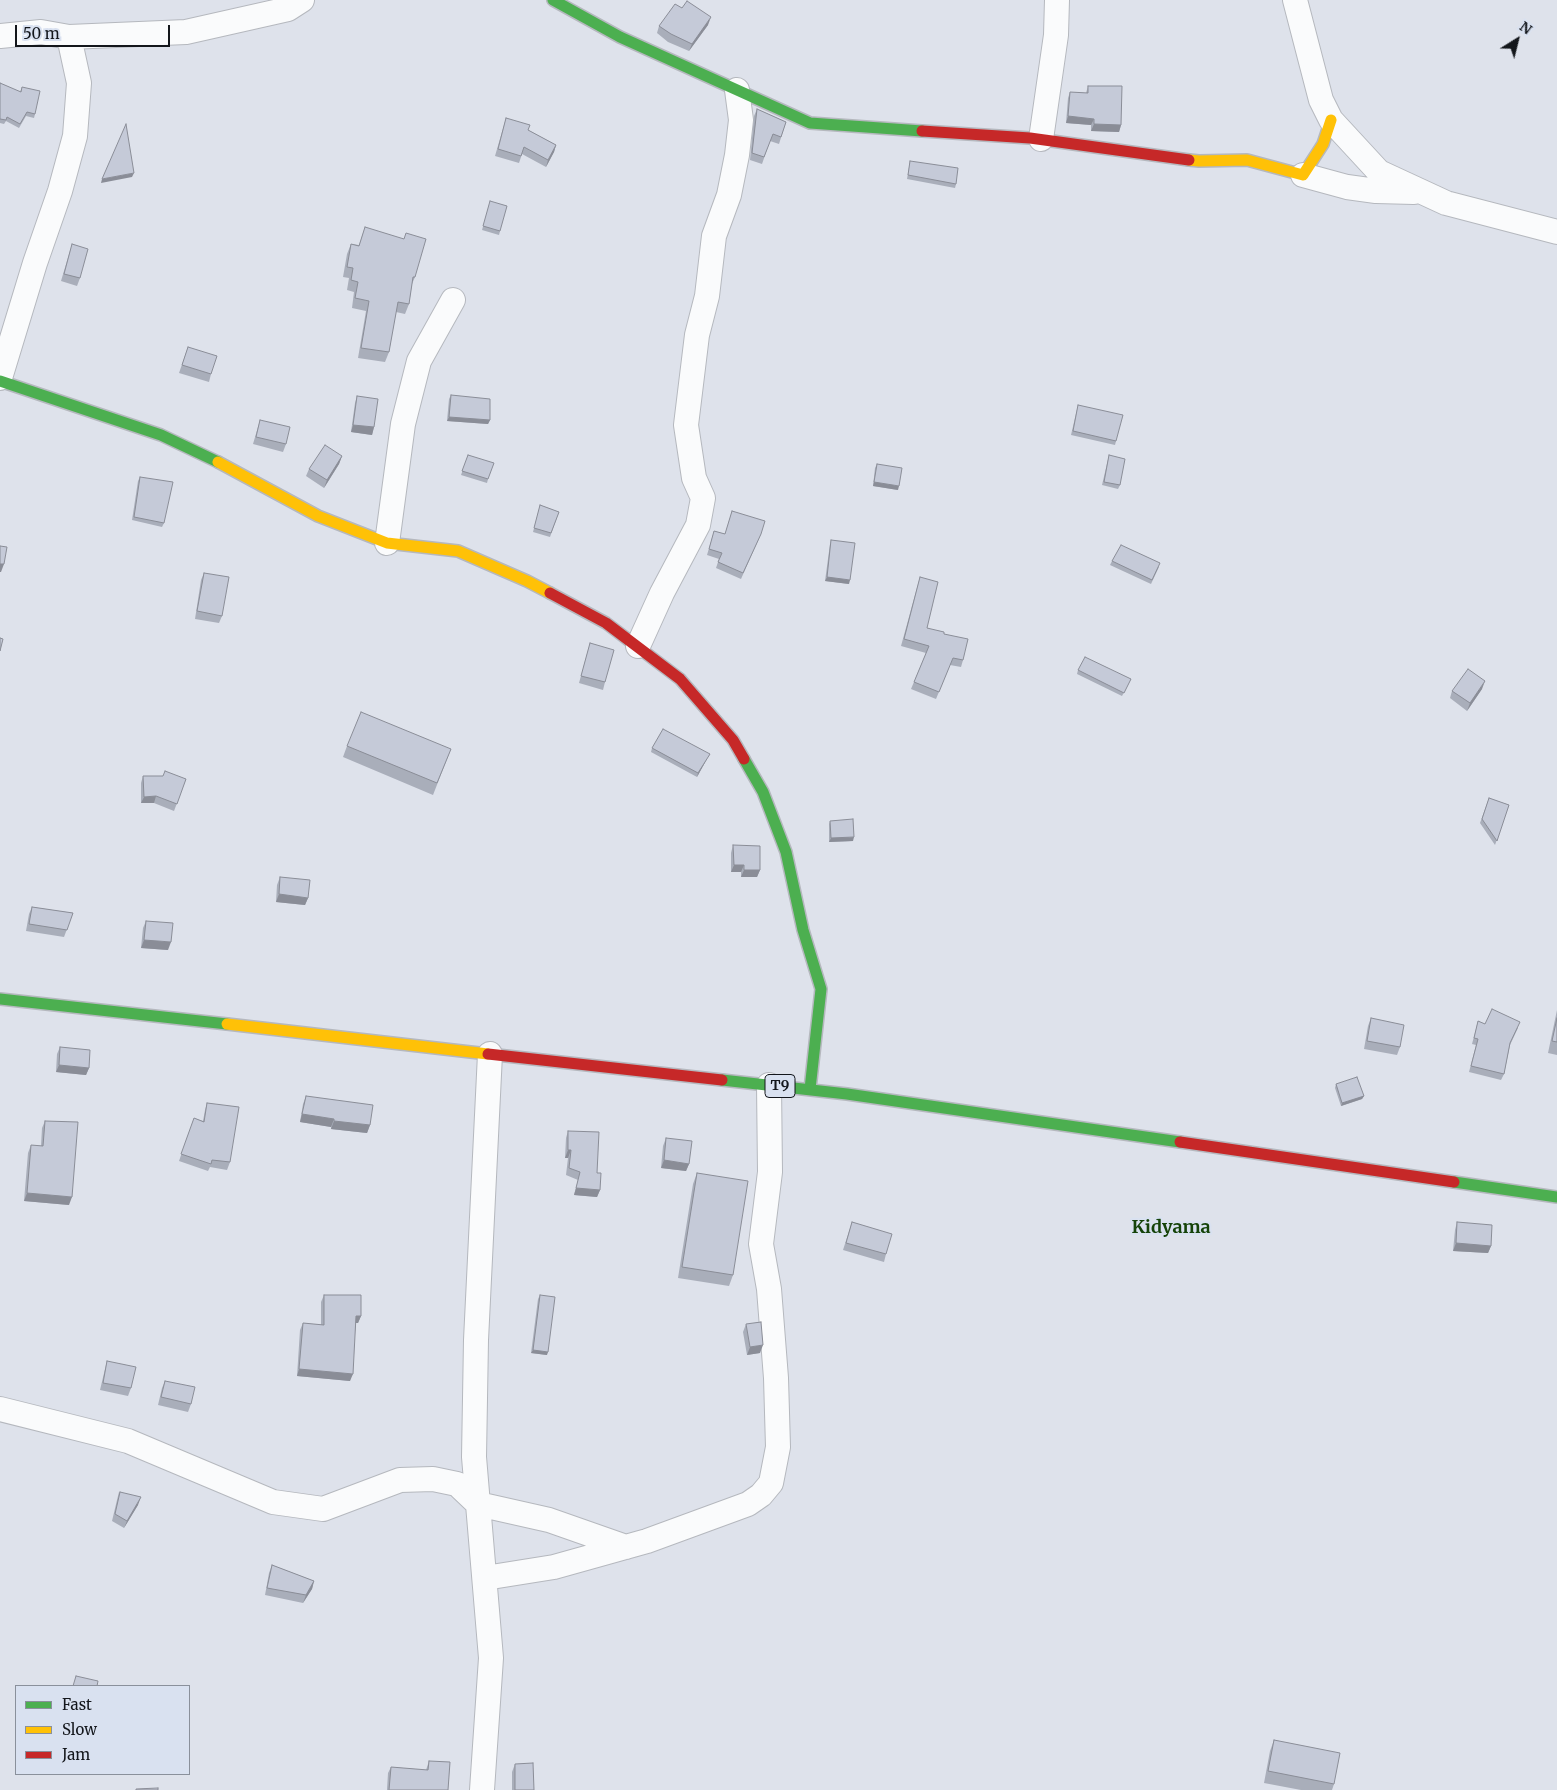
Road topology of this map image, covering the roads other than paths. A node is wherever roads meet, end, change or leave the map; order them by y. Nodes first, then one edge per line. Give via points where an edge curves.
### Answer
1 (302, 0) edge
2 (553, 0) edge
3 (1057, 0) edge
4 (1295, 0) edge
5 (0, 36) edge
6 (69, 37) junction
7 (736, 90) junction
8 (1331, 120) junction
9 (1041, 139) junction
10 (1303, 175) junction
11 (1423, 192) junction
12 (1557, 232) edge
13 (453, 300) dead end
14 (0, 380) edge
15 (386, 543) junction
16 (638, 646) junction
17 (0, 999) edge
18 (490, 1054) junction
19 (769, 1085) junction
20 (810, 1089) junction
21 (1557, 1197) edge
22 (0, 1409) edge
23 (478, 1504) junction
24 (626, 1547) junction
25 (485, 1578) junction
26 (482, 1790) edge

1 - 6 street via 288,9 186,32
2 - 7 main road via 620,37
3 - 9 street via 1056,35
4 - 8 street via 1321,100
5 - 6 street via 41,32
6 - 14 street via 79,83 75,136
7 - 9 main road via 810,123
7 - 16 street via 741,120 736,155 729,195 714,236 686,425 694,478 703,498 698,525
8 - 10 main road via 1323,144
8 - 11 street via 1380,172
9 - 10 main road via 1199,161 1247,160
10 - 11 street via 1347,187
11 - 12 street via 1446,203
13 - 15 street via 419,361 403,424
14 - 15 main road via 161,435 318,516
15 - 16 main road via 458,551 527,580 606,623
16 - 20 main road via 680,679 733,740 770,809 786,852 803,930 821,988
17 - 18 main road, T9
18 - 19 main road, T9
18 - 23 street via 476,1340 474,1457
19 - 20 main road, T9
19 - 24 street via 770,1172 761,1244 770,1289 776,1378 778,1447 771,1483 748,1504
20 - 21 main road, T9
22 - 23 street via 128,1441 273,1502 323,1509 400,1480 433,1479 457,1484
23 - 24 street via 549,1520
23 - 25 street
24 - 25 street via 554,1567
25 - 26 street via 490,1658

